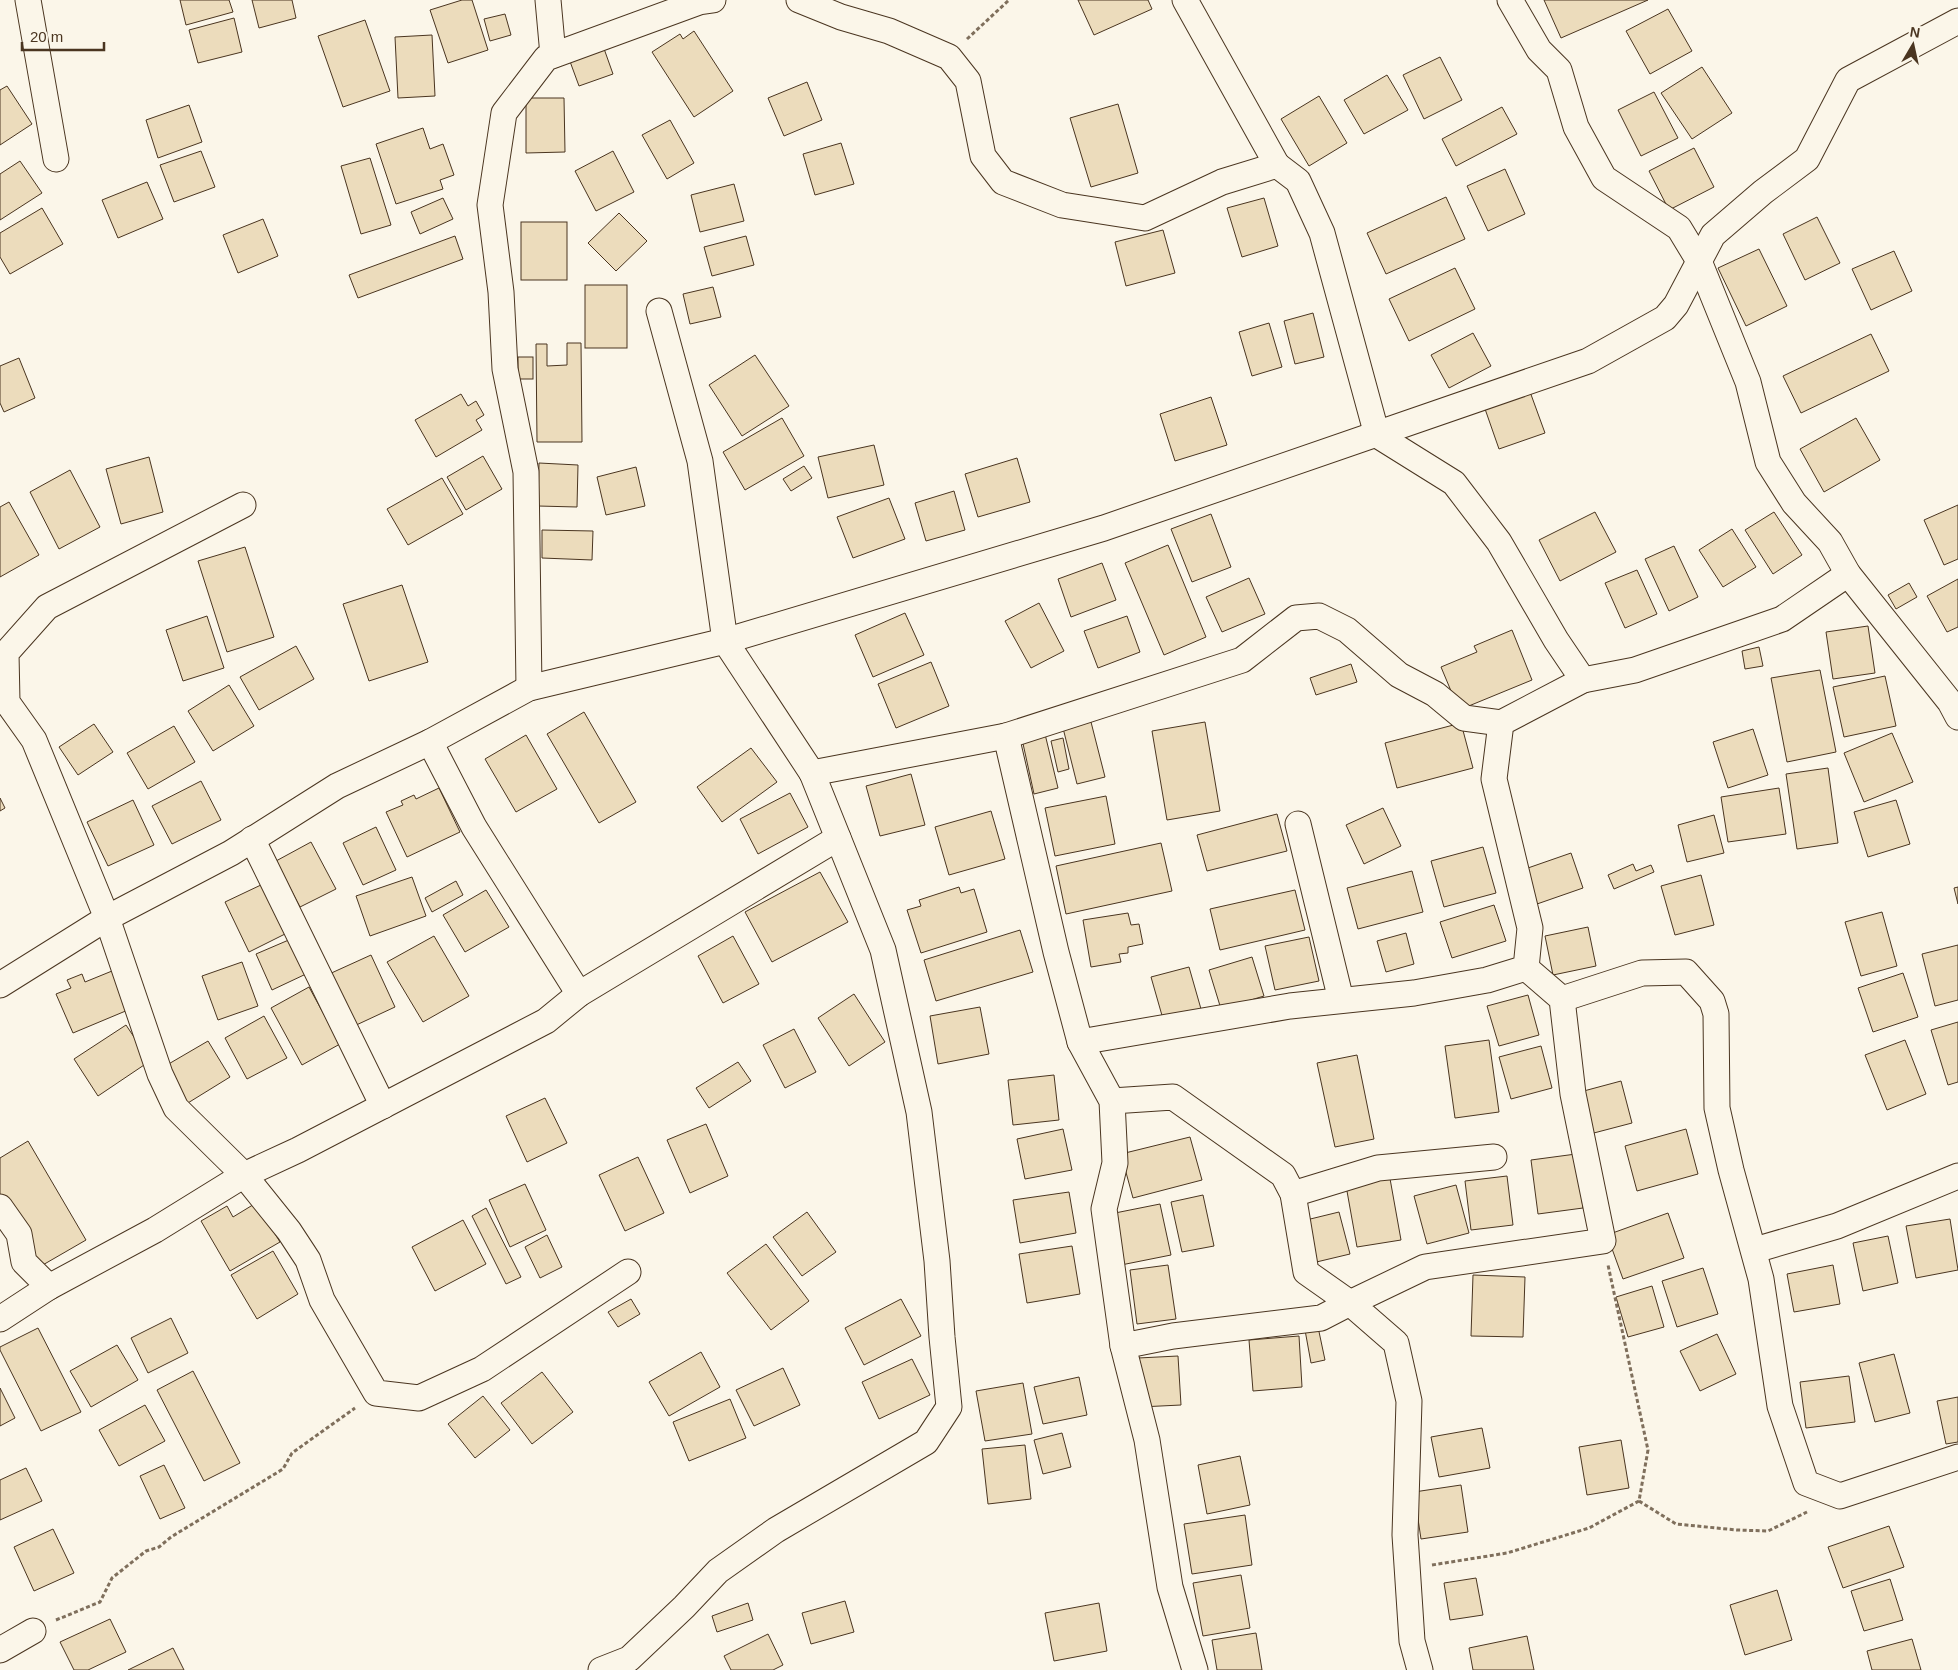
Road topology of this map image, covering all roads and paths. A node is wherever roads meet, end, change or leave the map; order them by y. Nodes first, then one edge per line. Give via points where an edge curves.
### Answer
1 (28, 0) edge
2 (548, 0) edge
3 (713, 0) edge
4 (801, 0) edge
5 (1008, 0) edge
6 (1185, 0) edge
7 (1510, 0) edge
8 (1958, 21) edge
9 (553, 55) junction
10 (949, 57) junction
11 (56, 159) dead end
12 (1277, 165) junction
13 (1699, 261) junction
14 (659, 311) dead end
15 (1378, 435) junction
16 (243, 505) dead end
17 (1848, 574) junction
18 (725, 641) junction
19 (1583, 680) junction
20 (529, 688) junction
21 (1958, 717) edge
22 (1502, 723) junction
23 (1006, 736) junction
24 (430, 742) junction
25 (812, 773) junction
26 (1298, 824) dead end
27 (838, 838) junction
28 (252, 839) junction
29 (107, 918) junction
30 (1526, 968) junction
31 (0, 985) edge
32 (579, 994) junction
33 (1562, 999) junction
34 (1341, 1000) junction
35 (1080, 1042) junction
36 (1112, 1101) junction
37 (383, 1106) junction
38 (1494, 1157) dead end
39 (244, 1175) junction
40 (1958, 1176) edge
41 (1292, 1194) junction
42 (0, 1207) edge
43 (1603, 1241) junction
44 (1755, 1250) junction
45 (628, 1272) dead end
46 (49, 1287) junction
47 (1350, 1303) junction
48 (0, 1319) edge
49 (1123, 1346) junction
50 (376, 1393) junction
51 (1958, 1457) edge
52 (1840, 1496) junction
53 (1639, 1501) junction
54 (1407, 1569) junction
55 (33, 1631) joint
56 (0, 1650) edge
57 (601, 1670) edge
58 (1195, 1670) edge
59 (1420, 1670) edge

1 - 11 street
2 - 9 street
3 - 9 street via 699,2
4 - 10 street via 889,31
5 - 10 path
6 - 12 street
7 - 13 street via 1539,50 1559,70 1576,127 1604,178 1679,228
8 - 13 street via 1848,80 1807,159 1713,235
9 - 20 street via 546,58 504,113 490,204 501,292 505,369 526,472
10 - 12 street via 968,81 983,156 1003,182 1062,205 1145,218 1222,182
12 - 15 street via 1298,181 1322,234
13 - 15 street via 1676,305 1665,318 1588,361
13 - 17 street via 1748,382 1768,462 1794,503 1830,542
14 - 18 street via 700,461
15 - 18 street via 1104,528
15 - 19 street via 1454,483 1499,542 1551,633
16 - 29 street via 47,607 6,653 7,702 34,740
17 - 19 street via 1782,619 1635,670
17 - 21 street via 1950,702
18 - 20 street
18 - 25 street
19 - 22 street
20 - 24 street
22 - 23 street via 1464,718 1435,694 1399,675 1348,630 1319,616 1296,618 1242,660
22 - 30 street via 1494,779 1530,928
23 - 25 street
23 - 35 street
24 - 28 street via 337,786
24 - 32 street via 474,827
25 - 27 street
26 - 34 street
27 - 32 street
27 - 57 street via 883,950 919,1112 937,1261 949,1407 926,1442 776,1530 718,1571 629,1659
28 - 29 street
28 - 37 street
29 - 31 street
29 - 39 street via 160,1074 176,1108
30 - 33 street
30 - 34 street via 1486,980 1414,994
32 - 37 street via 546,1021
33 - 43 street via 1573,1094
33 - 44 street via 1642,973 1686,972 1712,1001 1716,1014 1717,1108 1730,1170
34 - 35 street
35 - 36 street
36 - 41 street via 1173,1097 1283,1175
36 - 49 street via 1115,1163 1104,1209
37 - 39 street
38 - 41 street via 1378,1168
39 - 46 street via 155,1230
39 - 50 street via 308,1260 322,1300
40 - 44 street via 1837,1226
41 - 47 street via 1306,1272
42 - 46 street via 19,1234 24,1262
43 - 47 street via 1425,1267
43 - 53 path via 1648,1450
44 - 52 street via 1780,1406 1806,1483
45 - 50 street via 482,1369 419,1398
46 - 48 street
47 - 49 street via 1321,1318 1173,1336
47 - 54 street via 1396,1343 1409,1401
49 - 58 street via 1147,1440 1170,1587
50 - 55 path via 292,1453 283,1469 159,1547 146,1551 112,1578 100,1602
51 - 52 street
52 - 53 path via 1768,1531 1676,1524
53 - 54 path via 1589,1528 1507,1553
54 - 59 street via 1412,1641
55 - 56 street

